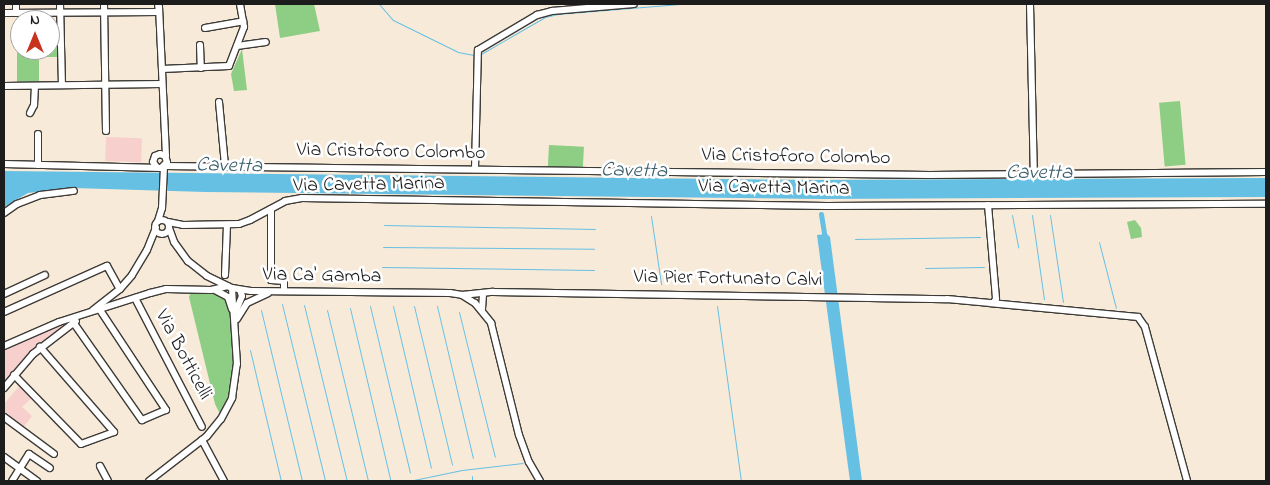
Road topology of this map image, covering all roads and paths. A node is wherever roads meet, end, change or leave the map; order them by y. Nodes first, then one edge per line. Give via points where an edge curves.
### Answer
1 (104, 4) edge
2 (158, 4) edge
3 (240, 4) edge
4 (634, 4) edge
5 (1030, 4) edge
6 (104, 12) junction
7 (158, 12) junction
8 (60, 13) joint
9 (243, 21) junction
10 (205, 28) dead end
11 (266, 42) dead end
12 (200, 45) dead end
13 (237, 46) junction
14 (201, 68) junction
15 (162, 69) junction
16 (162, 84) junction
17 (62, 85) junction
18 (105, 85) junction
19 (4, 86) edge
20 (35, 86) junction
21 (219, 102) dead end
22 (30, 113) dead end
23 (106, 131) dead end
24 (38, 134) dead end
25 (164, 138) junction
26 (156, 156) junction
27 (4, 164) edge
28 (38, 164) junction
29 (162, 165) junction
30 (131, 166) junction
31 (224, 166) junction
32 (475, 169) junction
33 (1266, 172) edge
34 (1034, 174) junction
35 (74, 191) dead end
36 (1266, 204) edge
37 (162, 205) junction
38 (988, 205) junction
39 (271, 209) junction
40 (4, 213) edge
41 (157, 225) junction
42 (227, 225) junction
43 (166, 228) junction
44 (151, 241) junction
45 (45, 275) dead end
46 (226, 275) dead end
47 (230, 287) junction
48 (120, 289) junction
49 (211, 290) junction
50 (240, 290) junction
51 (275, 291) junction
52 (284, 291) junction
53 (482, 293) junction
54 (4, 294) edge
55 (462, 295) junction
56 (109, 298) junction
57 (135, 298) junction
58 (122, 302) junction
59 (994, 302) junction
60 (115, 305) junction
61 (100, 310) junction
62 (482, 310) junction
63 (4, 312) edge
64 (88, 313) junction
65 (235, 320) junction
66 (74, 322) junction
67 (4, 346) edge
68 (40, 347) junction
69 (14, 375) junction
70 (4, 388) edge
71 (4, 417) edge
72 (202, 427) dead end
73 (202, 440) junction
74 (54, 454) dead end
75 (4, 457) edge
76 (100, 466) dead end
77 (50, 468) dead end
78 (19, 470) junction
79 (12, 481) edge
80 (37, 481) edge
81 (108, 481) edge
82 (149, 481) edge
83 (224, 481) edge
84 (540, 481) edge
85 (1187, 481) edge

1 - 6 street
2 - 7 street
3 - 9 street
4 - 32 street via 552,10 537,15 478,50
5 - 34 street
6 - 7 street
6 - 8 street
6 - 18 street
7 - 15 street
8 - 17 street
9 - 10 street
9 - 13 street
11 - 13 street
12 - 14 street
13 - 14 street via 229,66
14 - 15 street
15 - 16 street
16 - 18 street
16 - 25 street
17 - 18 street
17 - 20 street
18 - 23 street
19 - 20 street
20 - 22 street
21 - 31 street
24 - 28 street
25 - 26 street
25 - 29 street
26 - 29 street
26 - 29 street
26 - 30 street
27 - 28 street
28 - 30 street
29 - 30 street
29 - 31 street, Via Cristoforo Colombo
29 - 37 street
31 - 32 street, Via Cristoforo Colombo
32 - 34 street, Via Cristoforo Colombo
33 - 34 street, Via Cristoforo Colombo
35 - 40 street via 40,195
36 - 38 street, Via Cavetta Marina
37 - 41 street
37 - 43 street, Via Ca' Gamba
38 - 39 street, Via Cavetta Marina via 827,206 302,198 284,201
38 - 59 street
39 - 42 street, Via Cavetta Marina via 250,220
39 - 52 street via 271,280 284,281
41 - 43 street
41 - 43 street
41 - 44 street
42 - 43 street, Via Cavetta Marina via 176,225
42 - 46 street
43 - 44 street
43 - 47 street, Via Ca' Gamba via 197,269
44 - 48 street
45 - 54 street
47 - 49 street
47 - 50 street, Via Ca' Gamba
47 - 65 street
48 - 56 street
48 - 63 street via 107,266
49 - 57 street via 166,289
49 - 65 street via 228,297
50 - 51 street, Via Ca' Gamba
50 - 65 street via 242,296
51 - 52 street, Via Ca' Gamba
51 - 65 street via 247,303
52 - 55 street, Via Ca' Gamba
53 - 55 street, Via Pier Fortunato Calvi
53 - 59 street, Via Pier Fortunato Calvi
53 - 62 street
55 - 62 street
56 - 58 street
56 - 60 street via 108,304
56 - 64 street
57 - 58 street
57 - 72 street, Via Botticelli
58 - 60 street
59 - 85 street, Via Pier Fortunato Calvi via 1131,316 1141,320
60 - 61 street
61 - 64 street
61 - 66 street via 166,410 142,420
62 - 84 street via 491,323 522,444
64 - 66 street
64 - 67 street
65 - 73 street via 236,382 232,398 216,427
66 - 68 street
68 - 69 street
68 - 69 street via 114,432 81,444
69 - 70 street
71 - 74 street
73 - 82 street
73 - 83 street
75 - 78 street
76 - 81 street
77 - 78 street via 29,454
78 - 79 street
78 - 80 street

